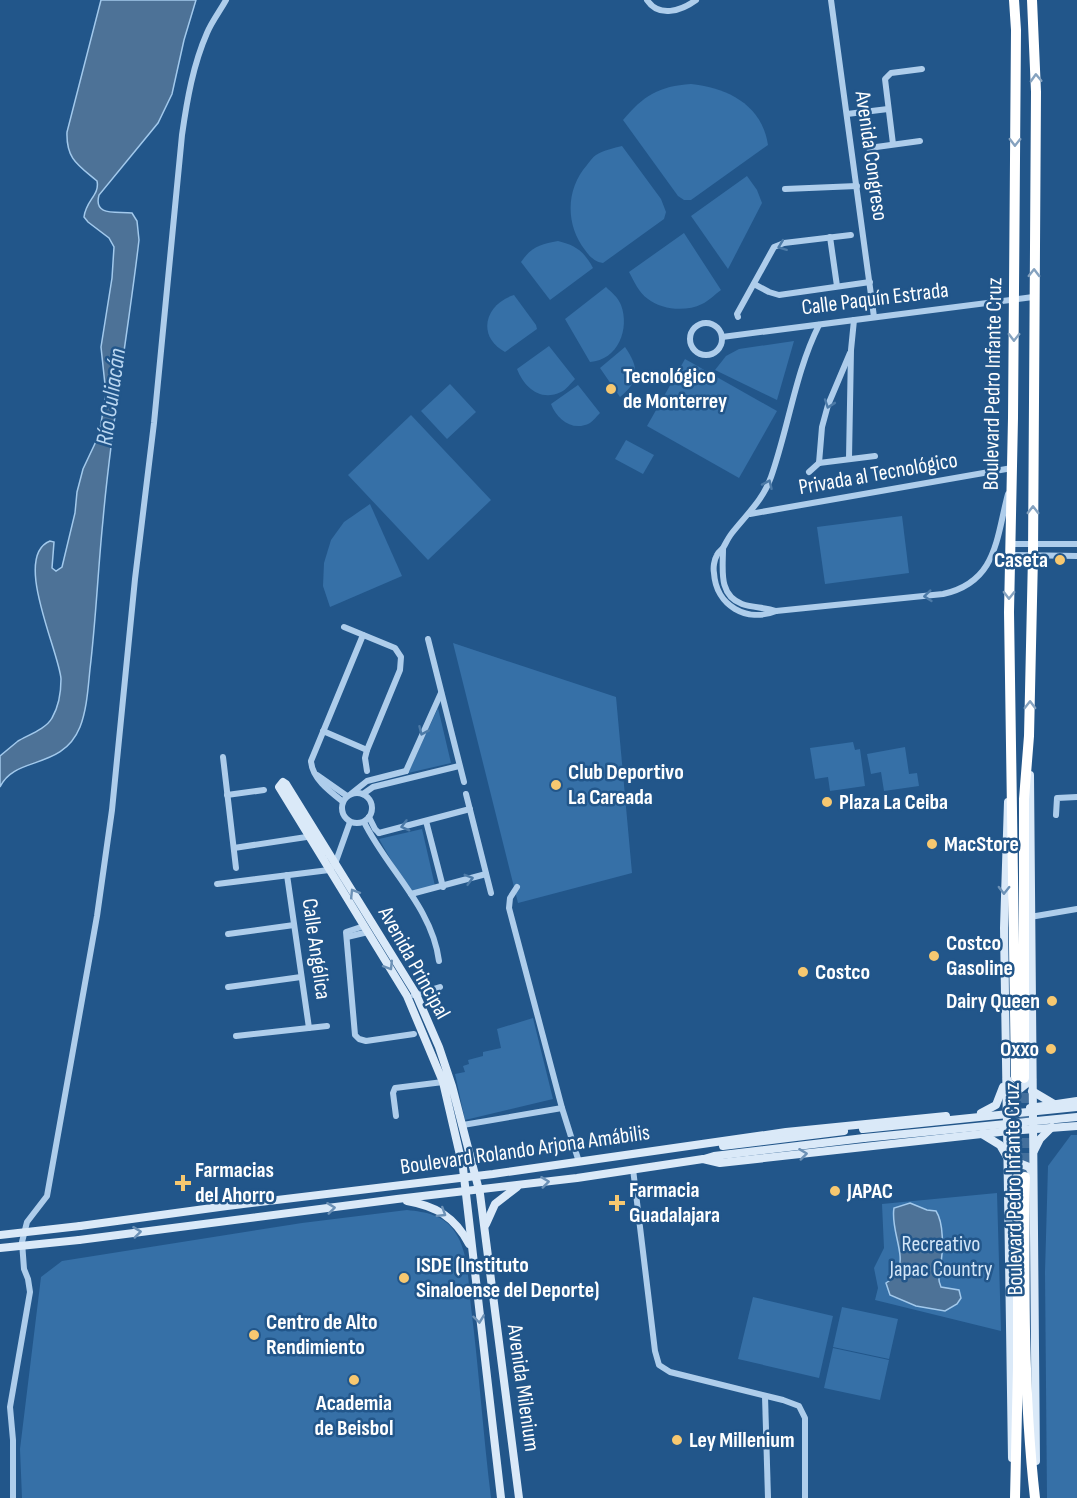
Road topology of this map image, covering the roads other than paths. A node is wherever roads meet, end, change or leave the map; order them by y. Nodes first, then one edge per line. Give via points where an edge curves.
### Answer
1 (226, 0) edge
2 (646, 0) edge
3 (696, 0) edge
4 (831, 0) edge
5 (1014, 0) edge
6 (1032, 0) edge
7 (922, 69) dead end
8 (888, 109) junction
9 (847, 114) junction
10 (920, 141) dead end
11 (893, 144) junction
12 (869, 148) dead end
13 (857, 186) junction
14 (785, 189) dead end
15 (852, 235) dead end
16 (830, 237) junction
17 (870, 282) junction
18 (754, 284) junction
19 (837, 286) junction
20 (1034, 297) junction
21 (1014, 299) junction
22 (738, 317) dead end
23 (874, 317) junction
24 (854, 320) junction
25 (819, 325) junction
26 (722, 337) junction
27 (851, 350) junction
28 (875, 456) dead end
29 (849, 458) junction
30 (819, 463) junction
31 (809, 472) dead end
32 (1012, 472) junction
33 (749, 514) junction
34 (1033, 543) junction
35 (1077, 544) edge
36 (1010, 549) junction
37 (1033, 555) junction
38 (1077, 556) edge
39 (344, 627) dead end
40 (363, 635) junction
41 (428, 639) dead end
42 (441, 693) junction
43 (323, 731) junction
44 (1029, 736) junction
45 (367, 750) junction
46 (223, 757) dead end
47 (459, 766) junction
48 (367, 771) dead end
49 (407, 774) junction
50 (464, 782) dead end
51 (284, 787) dead end
52 (264, 790) dead end
53 (363, 794) junction
54 (466, 794) dead end
55 (227, 795) junction
56 (347, 797) junction
57 (1077, 797) edge
58 (470, 810) junction
59 (1056, 815) dead end
60 (367, 819) junction
61 (426, 821) junction
62 (350, 822) junction
63 (377, 835) junction
64 (313, 836) junction
65 (234, 848) junction
66 (332, 867) junction
67 (236, 868) dead end
68 (486, 874) junction
69 (287, 875) junction
70 (217, 884) dead end
71 (443, 886) junction
72 (517, 886) dead end
73 (491, 893) dead end
74 (411, 894) junction
75 (1077, 909) edge
76 (1030, 917) junction
77 (294, 925) junction
78 (366, 929) junction
79 (228, 934) dead end
80 (439, 961) dead end
81 (301, 977) junction
82 (228, 987) dead end
83 (440, 987) dead end
84 (412, 995) junction
85 (327, 1026) dead end
86 (309, 1028) junction
87 (414, 1034) dead end
88 (236, 1036) dead end
89 (1017, 1078) junction
90 (443, 1082) junction
91 (1032, 1091) junction
92 (1077, 1101) edge
93 (1054, 1105) junction
94 (1077, 1107) edge
95 (562, 1108) junction
96 (1032, 1108) junction
97 (1007, 1111) junction
98 (981, 1113) junction
99 (396, 1116) dead end
100 (1077, 1117) edge
101 (463, 1125) junction
102 (1077, 1126) edge
103 (1052, 1127) junction
104 (1033, 1128) junction
105 (1007, 1131) junction
106 (863, 1133) junction
107 (982, 1134) junction
108 (703, 1145) junction
109 (733, 1150) junction
110 (703, 1159) junction
111 (1008, 1159) junction
112 (1033, 1160) junction
113 (579, 1162) junction
114 (633, 1169) junction
115 (475, 1176) junction
116 (1021, 1176) junction
117 (464, 1178) junction
118 (521, 1185) junction
119 (479, 1190) junction
120 (465, 1191) junction
121 (397, 1199) junction
122 (485, 1227) junction
123 (0, 1235) edge
124 (0, 1248) edge
125 (471, 1250) junction
126 (765, 1396) junction
127 (13, 1498) edge
128 (501, 1498) edge
129 (519, 1498) edge
130 (768, 1498) edge
131 (805, 1498) edge
132 (1015, 1498) edge
133 (1035, 1498) edge

1 - 127 street via 207,32 187,102 104,866 47,1196 23,1234 22,1258 30,1292 10,1407
2 - 3 street via 655,10 664,11 677,10
4 - 9 street, Avenida Congreso
5 -> 21 highway, Boulevard Pedro Infante Cruz
20 -> 6 highway, Boulevard Pedro Infante Cruz via 1036,92
7 - 8 street via 887,76
8 - 9 street
8 - 11 street
9 - 13 street, Avenida Congreso
10 - 11 street
11 - 12 street
13 - 14 street
13 - 17 street, Avenida Congreso
15 - 16 street
16 -> 18 street via 774,247
16 - 19 street
17 - 19 street
17 - 23 street, Avenida Congreso
18 - 19 street via 779,295
18 - 22 street
20 - 21 street, Calle Paquín Estrada
34 -> 20 highway, Boulevard Pedro Infante Cruz
21 - 23 street, Calle Paquín Estrada
21 -> 32 highway, Boulevard Pedro Infante Cruz
23 - 24 street, Calle Paquín Estrada
24 - 25 street, Calle Paquín Estrada
24 - 27 street
25 - 26 street, Calle Paquín Estrada
33 -> 25 street via 771,479 792,398
26 - 26 street via 715,326 705,324 694,329 690,339 697,353 708,355 718,350
27 - 29 street
27 -> 30 street via 828,405
28 - 29 street
29 - 30 street
30 - 31 street
32 - 33 street, Privada al Tecnológico
32 -> 33 street via 990,560 972,584 943,594 776,611 742,604 729,595 722,575 723,549
32 - 36 highway, Boulevard Pedro Infante Cruz
34 - 35 street
34 - 36 street
34 - 37 highway, Boulevard Pedro Infante Cruz
36 - 37 street
36 -> 89 highway, Boulevard Pedro Infante Cruz
37 - 38 street
44 -> 37 highway, Boulevard Pedro Infante Cruz
39 - 40 street
40 - 43 street
40 - 45 street via 395,648 401,657 400,670
41 - 42 street
42 - 47 street
42 -> 49 street
43 - 45 street
43 - 56 street via 311,760 312,770
44 - 76 street, Boulevard Pedro Infante Cruz
44 - 89 highway, Boulevard Pedro Infante Cruz
45 - 48 street
46 - 55 street
47 - 49 street
47 - 50 street
49 - 53 street
49 - 56 street via 370,779
51 - 64 street, Avenida Principal
52 - 55 street
53 - 56 street
53 - 60 street via 371,802 372,812
54 - 58 street
55 - 65 street
56 - 62 street via 343,815
57 - 59 street via 1057,798
58 - 61 street
58 - 68 street
60 - 62 street via 356,824
60 - 63 street
61 -> 63 street
61 - 71 street
62 - 66 street
63 - 74 street
64 - 65 street
64 - 66 street, Avenida Principal
65 - 67 street
66 - 69 street
66 - 78 street, Avenida Principal
84 -> 66 street, Avenida Principal
71 -> 68 street
68 - 73 street
69 - 70 street
69 - 77 street, Calle Angélica
71 - 74 street
72 - 95 street via 509,908
74 - 80 street via 429,924
75 - 76 street
76 - 89 street, Boulevard Pedro Infante Cruz
77 - 79 street
77 - 81 street, Calle Angélica
78 -> 84 street, Avenida Principal
78 - 87 street via 347,934 357,1037 366,1041
81 - 82 street
81 - 86 street, Calle Angélica
83 - 84 street
84 - 90 street, Avenida Principal
84 - 101 street, Avenida Principal via 439,1047
85 - 86 street
86 - 88 street
89 - 91 street, Boulevard Pedro Infante Cruz
89 - 97 street, Boulevard Pedro Infante Cruz
89 - 98 street via 996,1106
90 - 99 street via 395,1088
90 - 117 street, Avenida Principal
91 - 93 street
91 - 96 street, Boulevard Pedro Infante Cruz
92 - 93 street, Boulevard Rolando Arjona Amábilis
93 - 96 street, Boulevard Rolando Arjona Amábilis
94 - 106 street, bridge
95 - 101 street
95 - 113 street
96 - 97 street, Boulevard Rolando Arjona Amábilis
96 - 104 street, Boulevard Pedro Infante Cruz
97 - 98 street, Boulevard Rolando Arjona Amábilis
97 - 105 street, Boulevard Pedro Infante Cruz
98 - 108 street, Boulevard Rolando Arjona Amábilis via 786,1132
100 - 106 street, bridge
101 - 115 street, Avenida Principal
102 - 103 street, Boulevard Rolando Arjona Amábilis
103 - 104 street, Boulevard Rolando Arjona Amábilis
103 - 112 street via 1036,1145
104 - 105 street, Boulevard Rolando Arjona Amábilis
104 - 112 street, Boulevard Pedro Infante Cruz
105 - 107 street, Boulevard Rolando Arjona Amábilis
105 - 111 street, Boulevard Pedro Infante Cruz
106 - 109 street
110 -> 107 street, Boulevard Rolando Arjona Amábilis via 720,1163
107 - 111 street via 1000,1145
108 - 109 street
108 - 113 street, Boulevard Rolando Arjona Amábilis
109 - 110 street
110 - 114 street, Boulevard Rolando Arjona Amábilis
111 - 116 street, Boulevard Pedro Infante Cruz
112 - 116 street, Boulevard Pedro Infante Cruz
113 - 115 street, Boulevard Rolando Arjona Amábilis
118 -> 114 street, Boulevard Rolando Arjona Amábilis
114 - 126 street via 659,1365 670,1372
115 - 117 street, Boulevard Rolando Arjona Amábilis
115 - 119 street, Avenida Milenium
116 - 132 highway, Boulevard Pedro Infante Cruz
116 - 133 highway, Boulevard Pedro Infante Cruz
117 - 120 street, Avenida Milenium
117 - 123 street, Boulevard Rolando Arjona Amábilis, bridge
118 - 119 street, Boulevard Rolando Arjona Amábilis
118 - 122 street via 495,1204
119 - 120 street, Boulevard Rolando Arjona Amábilis
119 - 122 street, Avenida Milenium
120 - 121 street, Boulevard Rolando Arjona Amábilis
120 - 125 street, Avenida Milenium
124 -> 121 street, Boulevard Rolando Arjona Amábilis, bridge
121 -> 125 street via 442,1212 459,1227
122 - 129 street, Avenida Milenium
125 -> 128 street, Avenida Milenium
126 - 130 street
126 - 131 street via 790,1402 802,1412

